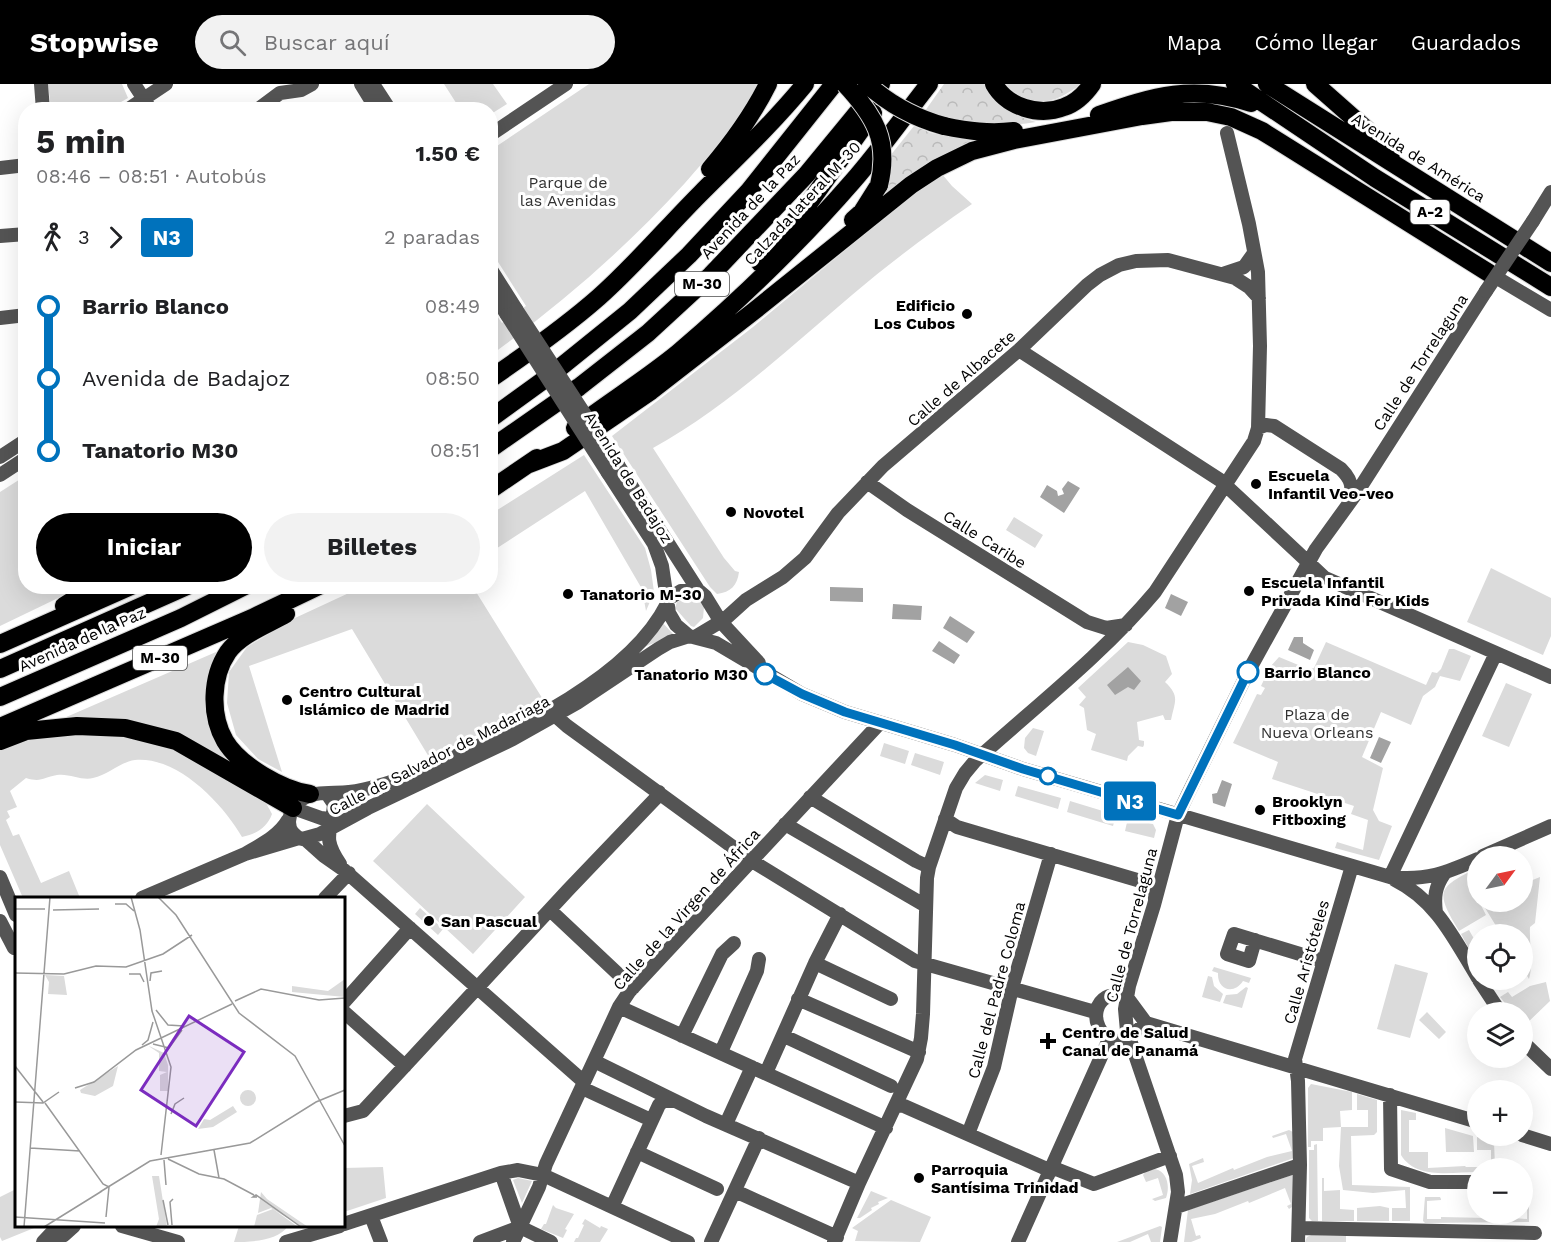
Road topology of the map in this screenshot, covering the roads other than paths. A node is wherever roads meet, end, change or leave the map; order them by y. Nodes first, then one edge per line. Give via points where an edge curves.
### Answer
1 (41, 84) edge
2 (134, 84) edge
3 (166, 84) edge
4 (312, 84) edge
5 (361, 84) edge
6 (373, 84) edge
7 (566, 84) edge
8 (768, 84) edge
9 (805, 84) edge
10 (834, 84) edge
11 (845, 84) edge
12 (867, 84) edge
13 (881, 84) edge
14 (894, 84) edge
15 (929, 84) edge
16 (994, 84) edge
17 (1092, 84) edge
18 (1235, 84) edge
19 (1267, 84) edge
20 (1315, 84) edge
21 (1196, 101) dead end
22 (42, 102) edge
23 (146, 102) edge
24 (149, 102) edge
25 (268, 102) edge
26 (372, 102) edge
27 (385, 102) edge
28 (1099, 115) junction
29 (498, 130) edge
30 (1049, 133) junction
31 (1227, 134) dead end
32 (1310, 136) junction
33 (18, 166) edge
34 (0, 168) edge
35 (1551, 192) edge
36 (1452, 200) junction
37 (683, 211) junction
38 (18, 235) edge
39 (0, 236) edge
40 (1254, 253) junction
41 (1551, 263) edge
42 (1223, 274) junction
43 (1487, 282) junction
44 (498, 284) edge
45 (1551, 287) edge
46 (498, 297) edge
47 (1259, 298) junction
48 (1551, 310) edge
49 (754, 311) junction
50 (512, 312) junction
51 (18, 316) edge
52 (0, 318) edge
53 (1019, 350) junction
54 (519, 359) junction
55 (498, 366) edge
56 (498, 373) edge
57 (604, 406) junction
58 (498, 413) edge
59 (1258, 428) junction
60 (498, 443) edge
61 (18, 445) edge
62 (0, 457) edge
63 (1375, 461) junction
64 (18, 463) edge
65 (529, 464) junction
66 (613, 469) junction
67 (1341, 469) junction
68 (0, 475) edge
69 (867, 482) junction
70 (498, 485) edge
71 (1226, 485) junction
72 (1352, 485) junction
73 (1345, 509) junction
74 (1313, 555) junction
75 (698, 590) junction
76 (83, 594) edge
77 (113, 594) edge
78 (150, 594) edge
79 (169, 594) edge
80 (229, 594) edge
81 (302, 594) edge
82 (319, 594) edge
83 (667, 602) junction
84 (721, 622) junction
85 (1087, 622) junction
86 (1126, 625) junction
87 (99, 626) junction
88 (692, 636) junction
89 (3, 642) edge
90 (1097, 653) junction
91 (1496, 653) junction
92 (0, 669) edge
93 (1551, 677) edge
94 (779, 681) junction
95 (0, 697) edge
96 (551, 715) junction
97 (880, 723) junction
98 (0, 727) edge
99 (0, 741) edge
100 (983, 754) junction
101 (319, 794) junction
102 (657, 795) junction
103 (810, 797) junction
104 (290, 814) junction
105 (1178, 815) junction
106 (945, 819) junction
107 (785, 824) junction
108 (329, 825) junction
109 (1551, 826) edge
110 (302, 838) junction
111 (1506, 846) edge
112 (245, 854) junction
113 (1051, 854) junction
114 (1166, 857) junction
115 (752, 861) junction
116 (1467, 864) edge
117 (1352, 866) junction
118 (929, 867) junction
119 (346, 872) junction
120 (1447, 873) junction
121 (0, 877) edge
122 (1390, 877) junction
123 (1144, 882) junction
124 (144, 897) edge
125 (327, 897) edge
126 (1154, 905) junction
127 (926, 906) junction
128 (550, 910) junction
129 (15, 913) edge
130 (1437, 913) junction
131 (840, 914) junction
132 (0, 921) edge
133 (410, 928) junction
134 (1255, 940) junction
135 (734, 943) dead end
136 (15, 946) edge
137 (759, 960) dead end
138 (1467, 961) edge
139 (1323, 962) junction
140 (814, 963) junction
141 (925, 965) junction
142 (477, 988) junction
143 (633, 988) junction
144 (1012, 988) junction
145 (1126, 996) junction
146 (798, 999) junction
147 (891, 999) dead end
148 (345, 1001) edge
149 (619, 1007) junction
150 (1095, 1012) junction
151 (345, 1013) edge
152 (1146, 1023) junction
153 (1132, 1035) junction
154 (682, 1036) junction
155 (784, 1036) junction
156 (1109, 1039) junction
157 (721, 1052) junction
158 (919, 1052) junction
159 (1533, 1052) edge
160 (594, 1061) junction
161 (405, 1066) junction
162 (752, 1067) junction
163 (1294, 1068) junction
164 (1551, 1069) edge
165 (766, 1073) junction
166 (583, 1085) junction
167 (891, 1086) dead end
168 (656, 1091) junction
169 (1390, 1095) junction
170 (674, 1101) junction
171 (659, 1105) junction
172 (897, 1105) junction
173 (345, 1116) edge
174 (1467, 1119) edge
175 (651, 1120) junction
176 (726, 1124) junction
177 (885, 1128) junction
178 (968, 1134) junction
179 (759, 1138) junction
180 (1533, 1138) edge
181 (1551, 1144) edge
182 (637, 1152) junction
183 (1170, 1156) junction
184 (1300, 1165) junction
185 (1050, 1169) junction
186 (501, 1173) junction
187 (543, 1175) junction
188 (1467, 1182) edge
189 (859, 1183) junction
190 (717, 1189) dead end
191 (735, 1191) junction
192 (612, 1207) junction
193 (1176, 1207) junction
194 (371, 1216) junction
195 (345, 1224) edge
196 (73, 1227) edge
197 (126, 1227) edge
198 (328, 1227) edge
199 (520, 1227) junction
200 (301, 1231) edge
201 (1534, 1233) dead end
202 (1298, 1235) edge
203 (52, 1238) edge
204 (666, 1238) edge
205 (835, 1240) edge
206 (178, 1242) edge
207 (286, 1242) edge
208 (381, 1242) edge
209 (480, 1242) edge
210 (513, 1242) edge
211 (551, 1242) edge
212 (688, 1242) edge
213 (711, 1242) edge
214 (1018, 1242) edge
215 (1170, 1242) edge

1 - 22 street
2 - 23 street
3 - 24 street
4 - 25 street via 280,93
5 - 26 street
6 - 27 street
7 - 29 street
8 - 37 highway via 738,136 704,177
9 - 37 highway via 781,114
10 - 58 highway, Avenida de la Paz / M-30 via 748,192 688,255 630,311
11 - 49 highway, bridge via 868,110 881,139 879,185 862,212
12 - 28 highway, bridge via 908,113 970,132 1019,131
13 - 60 highway, Avenida de la Paz / M-30 via 807,174 711,275 648,333
14 - 57 highway via 809,203 752,273 728,299
15 - 57 highway, Calzada lateral M-30 / M-30 via 854,180 778,260 677,354
16 - 17 highway via 1003,96 1019,106 1049,111 1076,101
18 - 32 highway, A-2
19 - 36 highway, Avenida de América / A-2
20 - 36 highway
21 - 43 highway via 1258,119 1431,229
28 - 30 highway
28 - 32 highway via 1182,89 1199,89 1240,98
30 - 43 highway via 1171,112 1231,117 1262,131
30 - 49 highway via 972,151 910,184
31 - 40 street
32 - 45 highway, A-2
33 - 34 street
35 - 43 street, Calle de Torrelaguna, bridge
36 - 41 highway, Avenida de América / A-2
37 - 54 highway via 599,297
38 - 39 street
40 - 42 street via 1244,267
40 - 47 street
42 - 47 street, Calle de Albacete via 1243,283
42 - 53 street, Calle de Albacete via 1158,259 1119,265 1087,285
43 - 48 street
43 - 63 street, Calle de Torrelaguna
44 - 50 street
46 - 50 street
47 - 59 street
49 - 65 highway via 651,391 563,451
50 - 66 street, Avenida de Badajoz, bridge
51 - 52 street
53 - 69 street, Calle de Albacete
53 - 71 street
54 - 55 highway
54 - 56 highway
57 - 65 highway, Calzada lateral M-30 / M-30
59 - 67 street via 1274,426
59 - 71 street
61 - 62 street
63 - 67 street via 1362,472
63 - 73 street, Calle de Torrelaguna
64 - 68 street
65 - 70 highway, Calzada lateral M-30 / M-30
66 - 75 street, Avenida de Badajoz
66 - 83 street, Avenida de Badajoz via 660,555
67 - 72 street
69 - 84 street, Calle de Albacete via 805,558
69 - 85 street, Calle Caribe
71 - 74 street
71 - 86 street via 1155,592
72 - 73 street
72 - 74 street, Calle de Torrelaguna via 1320,536
73 - 74 street, Calle de Torrelaguna
74 - 91 street via 1318,573 1325,578
74 - 105 street, Calle de Torrelaguna via 1248,672
75 - 83 street via 681,591
75 - 84 street, Avenida de Badajoz
76 - 89 highway
77 - 89 highway
78 - 87 highway
79 - 87 highway, Avenida de la Paz
80 - 95 highway, Avenida de la Paz / M-30
81 - 98 highway, M-30
82 - 101 highway via 240,640 229,651 220,666 214,704 225,741 237,755 277,783
83 - 88 street, Avenida de Badajoz via 672,619
83 - 96 street, Calle de Salvador de Madariaga via 650,631 620,662
84 - 88 street
84 - 94 street, Avenida de Badajoz
85 - 86 street, Calle Caribe via 1106,628
85 - 90 street via 1097,636
86 - 90 street
87 - 92 highway, Avenida de la Paz
88 - 94 street, Avenida de Badajoz via 721,646
88 - 96 street, Calle de Salvador de Madariaga via 670,642
90 - 100 street
91 - 93 street
91 - 122 street
94 - 97 street, Avenida de Badajoz via 823,704
96 - 101 street, Calle de Salvador de Madariaga via 382,785
96 - 102 street
96 - 108 street, Calle de Salvador de Madariaga via 513,740
97 - 100 street, Avenida de Badajoz
97 - 103 street, Calle de la Virgen de África
99 - 104 highway via 26,731 77,726 125,728 176,741
100 - 105 street, Avenida de Badajoz
100 - 106 street via 960,780
101 - 104 street, Calle de Salvador de Madariaga
101 - 108 street, Calle de Salvador de Madariaga via 334,804
102 - 115 street via 738,858
102 - 128 street
103 - 107 street, Calle de la Virgen de África
103 - 118 street
104 - 108 street
104 - 110 street via 292,832
104 - 112 street, Calle de Salvador de Madariaga via 283,827
105 - 114 street, Calle de Torrelaguna
105 - 117 street, Avenida de Badajoz
106 - 113 street via 957,827
106 - 118 street
107 - 115 street, Calle de la Virgen de África
107 - 127 street
108 - 110 street, Calle de Salvador de Madariaga
108 - 119 street via 332,851
109 - 111 street
110 - 112 street, Calle de Salvador de Madariaga
110 - 119 street
112 - 124 street, Calle de Salvador de Madariaga
113 - 123 street
113 - 144 street, Calle del Padre Coloma
114 - 123 street via 1153,880
114 - 126 street, Calle de Torrelaguna
115 - 131 street
115 - 143 street, Calle de la Virgen de África
116 - 120 street, Avenida de Badajoz
117 - 122 street, Avenida de Badajoz
117 - 139 street, Calle Aristóteles
118 - 127 street
119 - 125 street
119 - 133 street
120 - 122 street, Avenida de Badajoz via 1423,879
120 - 130 street via 1437,885
121 - 129 street
122 - 130 street, Avenida de Badajoz via 1414,891
123 - 126 street via 1154,889
126 - 145 street, Calle de Torrelaguna
127 - 141 street
128 - 142 street
128 - 143 street
130 - 138 street, Avenida de Badajoz
131 - 140 street
131 - 141 street
132 - 136 street
133 - 142 street
133 - 148 street
134 - 134 street via 1234,934 1227,954 1238,964 1249,961
134 - 139 street
135 - 154 street via 722,954
137 - 157 street
139 - 163 street, Calle Aristóteles
140 - 146 street
140 - 147 street
141 - 144 street
141 - 158 street
142 - 161 street
142 - 166 street
143 - 149 street, Calle de la Virgen de África
144 - 150 street
144 - 178 street, Calle del Padre Coloma via 994,1068
145 - 150 street via 1108,997
145 - 152 street
145 - 153 street, Calle de Torrelaguna via 1125,1017
146 - 155 street
146 - 158 street
149 - 154 street
149 - 160 street, Calle de la Virgen de África
150 - 156 street via 1099,1028
151 - 161 street
152 - 153 street
152 - 163 street
153 - 156 street via 1118,1042
153 - 183 street, Calle de Torrelaguna
154 - 157 street
155 - 165 street
155 - 167 street
156 - 185 street
157 - 162 street
158 - 172 street
159 - 164 street
160 - 166 street, Calle de la Virgen de África
160 - 168 street
161 - 173 street via 363,1111
162 - 165 street
162 - 176 street
163 - 169 street
163 - 184 street via 1298,1081
165 - 177 street
166 - 175 street
166 - 187 street, Calle de la Virgen de África
168 - 170 street
168 - 171 street
169 - 174 street
169 - 188 street via 1391,1169 1430,1182
170 - 171 street
170 - 176 street
171 - 175 street
172 - 177 street
172 - 178 street
175 - 182 street
176 - 179 street
177 - 189 street
178 - 185 street
179 - 189 street
179 - 191 street
180 - 181 street
182 - 190 street
182 - 192 street
183 - 185 street via 1098,1184
183 - 193 street, Calle de Torrelaguna via 1178,1183
184 - 193 street
184 - 202 street
185 - 214 street
186 - 187 street via 518,1170
186 - 194 street
186 - 199 street
187 - 192 street
187 - 199 street, Calle de la Virgen de África
189 - 205 street
191 - 205 street
191 - 213 street
192 - 204 street
193 - 215 street, Calle de Torrelaguna
194 - 195 street
194 - 208 street
196 - 203 street via 64,1236
197 - 206 street
198 - 200 street
199 - 209 street
199 - 210 street, Calle de la Virgen de África
199 - 211 street
200 - 207 street
201 - 202 street
204 - 212 street

